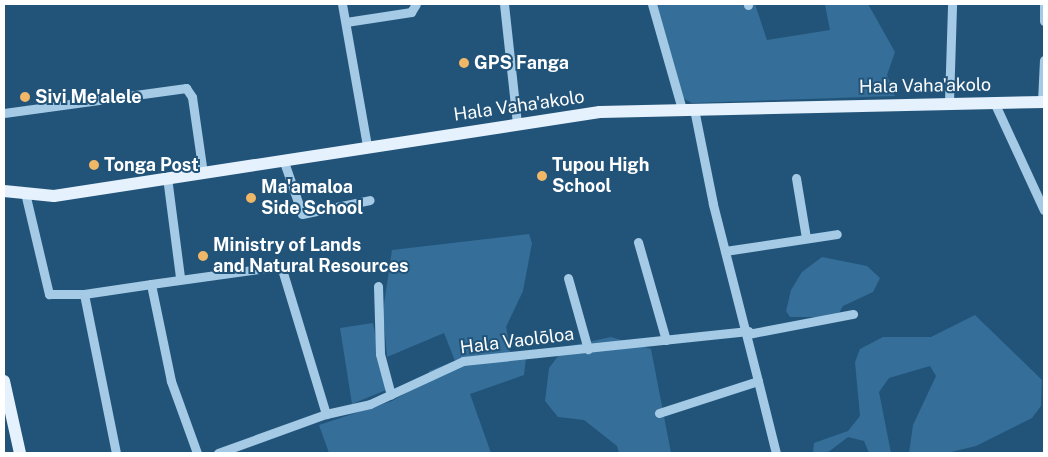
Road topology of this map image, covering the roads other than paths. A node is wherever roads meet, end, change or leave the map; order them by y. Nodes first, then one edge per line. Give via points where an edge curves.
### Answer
1 (342, 4) edge
2 (416, 4) edge
3 (504, 4) edge
4 (652, 4) edge
5 (952, 4) edge
6 (1044, 4) edge
7 (1044, 21) edge
8 (346, 22) junction
9 (1044, 60) edge
10 (949, 102) junction
11 (994, 102) junction
12 (1043, 102) edge
13 (688, 109) junction
14 (4, 113) edge
15 (517, 123) junction
16 (367, 146) junction
17 (283, 160) junction
18 (203, 172) junction
19 (168, 177) junction
20 (796, 178) dead end
21 (4, 191) edge
22 (26, 197) junction
23 (370, 200) dead end
24 (1044, 210) edge
25 (837, 234) dead end
26 (806, 238) junction
27 (638, 242) dead end
28 (725, 251) junction
29 (180, 278) junction
30 (568, 278) dead end
31 (151, 284) junction
32 (378, 286) dead end
33 (84, 294) junction
34 (853, 314) dead end
35 (748, 332) junction
36 (666, 340) junction
37 (588, 349) junction
38 (758, 380) junction
39 (4, 381) edge
40 (391, 395) junction
41 (660, 413) dead end
42 (326, 414) junction
43 (232, 451) edge
44 (20, 453) edge
45 (116, 453) edge
46 (197, 453) edge
47 (218, 453) edge
48 (776, 453) edge

1 - 8 street
2 - 8 street via 411,12
3 - 15 street
4 - 13 street
5 - 10 street
6 - 7 street
8 - 16 street
9 - 12 street
10 - 11 main road, Hala Vaha'akolo
10 - 13 main road, Hala Vaha'akolo
11 - 12 main road, Hala Vaha'akolo
11 - 24 street
13 - 15 main road, Hala Vaha'akolo via 600,112
13 - 28 street
14 - 18 street via 186,88 192,97
15 - 16 main road, Hala Vaha'akolo
16 - 17 main road, Hala Vaha'akolo
17 - 18 main road, Hala Vaha'akolo
17 - 23 street via 302,214
18 - 19 main road, Hala Vaha'akolo
19 - 22 main road, Hala Vaha'akolo
19 - 29 street
20 - 26 street
21 - 22 main road, Hala Vaha'akolo
22 - 33 street via 49,294
25 - 26 street
26 - 28 street
27 - 36 street
28 - 35 street
29 - 31 street
29 - 42 street via 281,266
30 - 37 street
31 - 33 street
31 - 46 street via 171,380
32 - 40 street via 380,354
33 - 45 street
34 - 35 street, Hala Vaolōloa
35 - 36 street, Hala Vaolōloa
35 - 38 street
36 - 37 street, Hala Vaolōloa
37 - 40 street, Hala Vaolōloa via 463,361
38 - 41 street
38 - 48 street
39 - 44 main road
40 - 42 street, Hala Vaolōloa via 335,416
42 - 43 street, Hala Vaolōloa
43 - 47 street, Hala Vaolōloa

